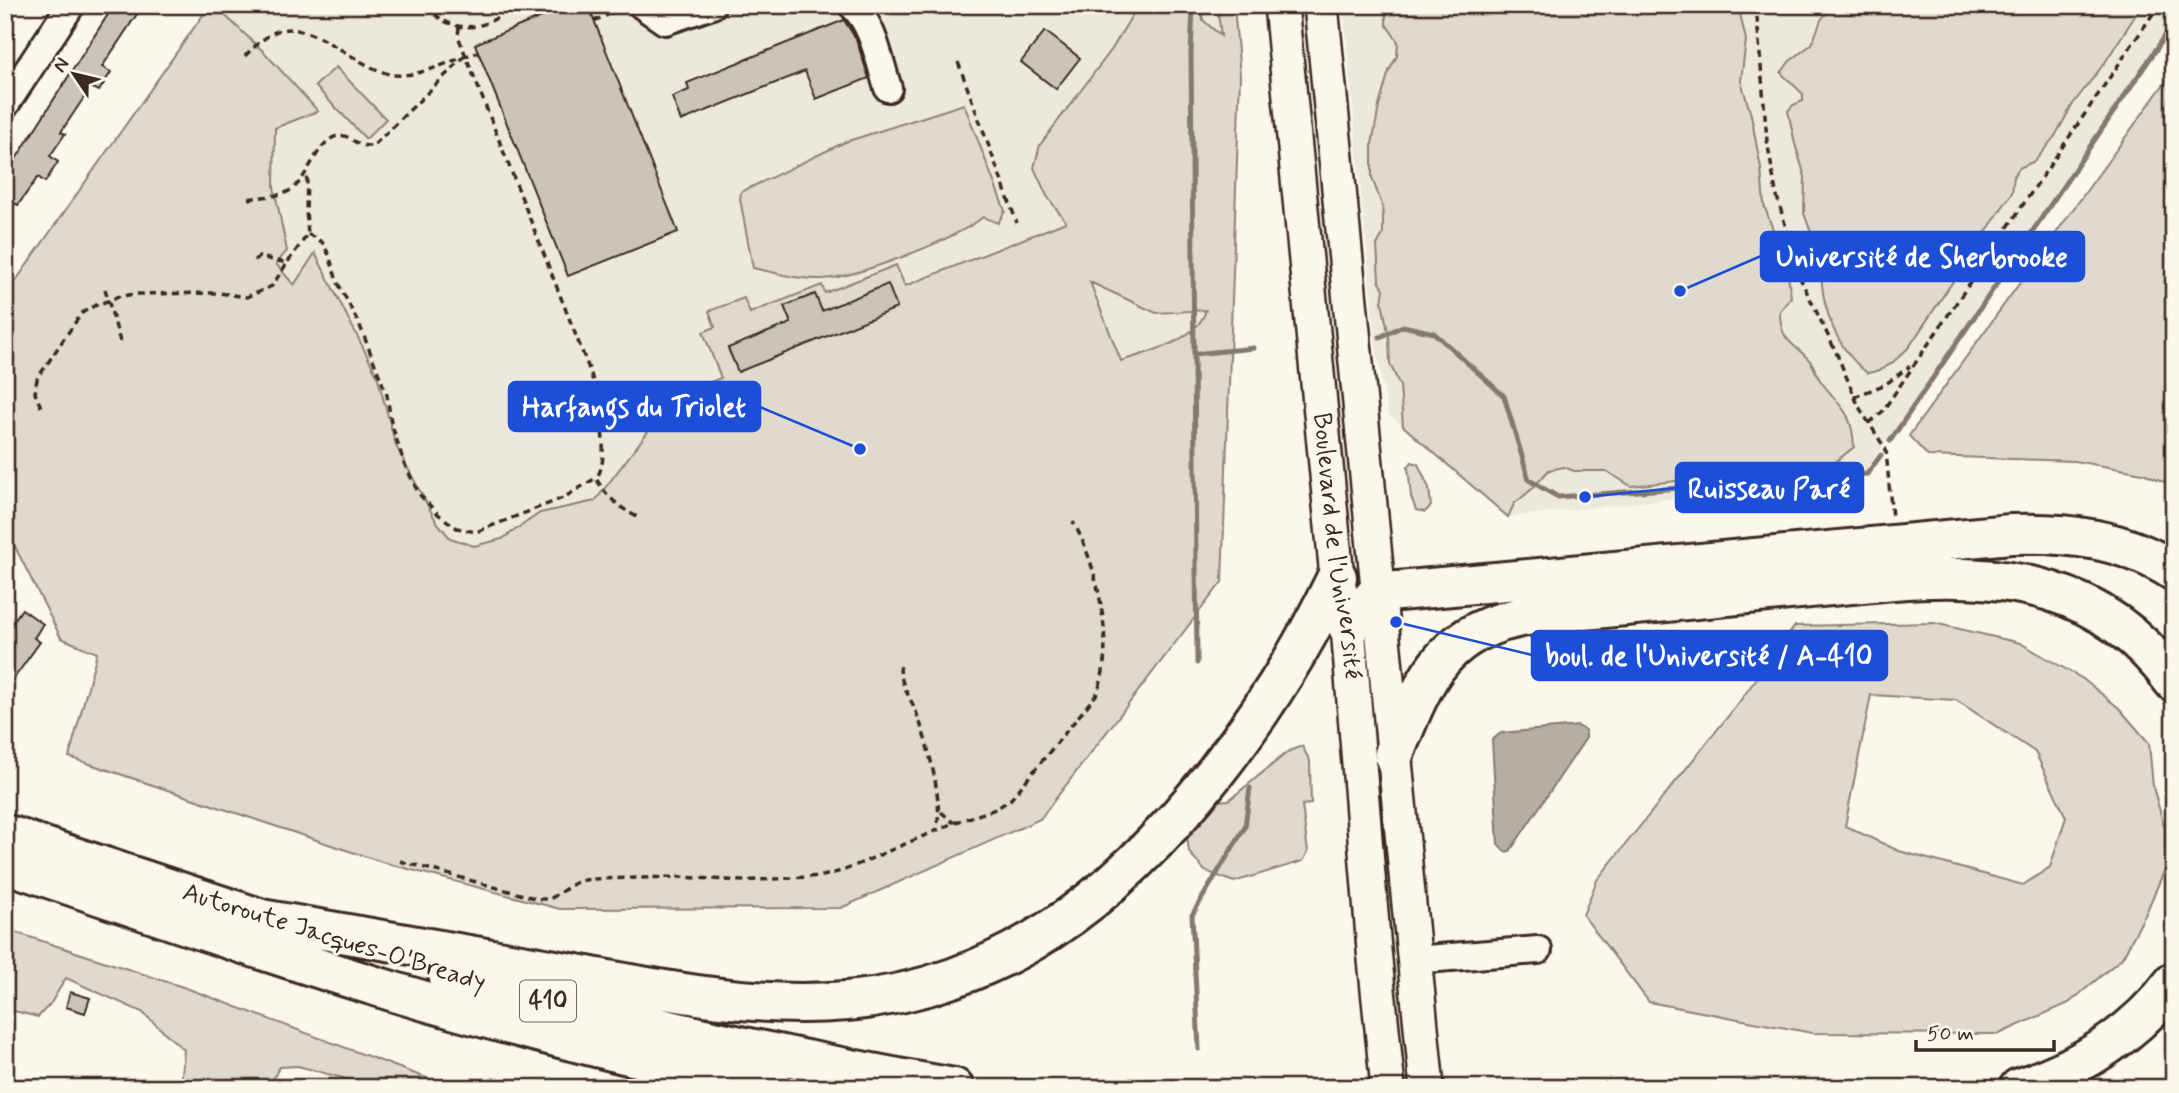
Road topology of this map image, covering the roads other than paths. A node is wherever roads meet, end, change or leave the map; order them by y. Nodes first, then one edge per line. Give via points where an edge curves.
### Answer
1 (71, 5) edge
2 (712, 5) edge
3 (852, 5) edge
4 (1281, 5) edge
5 (1321, 5) edge
6 (634, 6) edge
7 (888, 88) dead end
8 (5, 105) edge
9 (2174, 571) edge
10 (1337, 577) junction
11 (1377, 593) junction
12 (1348, 627) junction
13 (2174, 682) edge
14 (1394, 754) junction
15 (5, 834) edge
16 (5, 863) edge
17 (261, 919) junction
18 (1538, 950) dead end
19 (1414, 960) junction
20 (2174, 982) edge
21 (773, 1088) edge
22 (954, 1088) edge
23 (1388, 1088) edge
24 (1427, 1088) edge
25 (2019, 1088) edge

1 - 8 street
2 - 6 street via 665,21
3 - 7 street via 869,28
4 - 10 main road, Boulevard de l'Université
5 - 11 main road, Boulevard de l'Université
9 - 11 highway via 2126,547 2099,540 2011,534
10 - 12 main road, Boulevard de l'Université
10 - 17 highway via 1313,627 1268,700 1206,782 1147,848 1050,930 1004,956 936,984 846,1001 749,1001
11 - 12 highway
11 - 14 main road, Boulevard de l'Université
12 - 23 main road, Boulevard de l'Université
13 - 14 highway via 2150,653 2116,624 2051,591 1983,577 1893,580 1533,615 1492,625 1461,641 1433,670
14 - 19 main road, Boulevard de l'Université
15 - 17 highway, Autoroute Jacques-O'Bready / 410
16 - 21 highway, Autoroute Jacques-O'Bready / 410 via 411,997
17 - 22 highway, Autoroute Jacques-O'Bready / 410 via 447,974 653,1027
18 - 19 street
19 - 24 main road, Boulevard de l'Université
20 - 25 highway via 2138,1022 2100,1051

